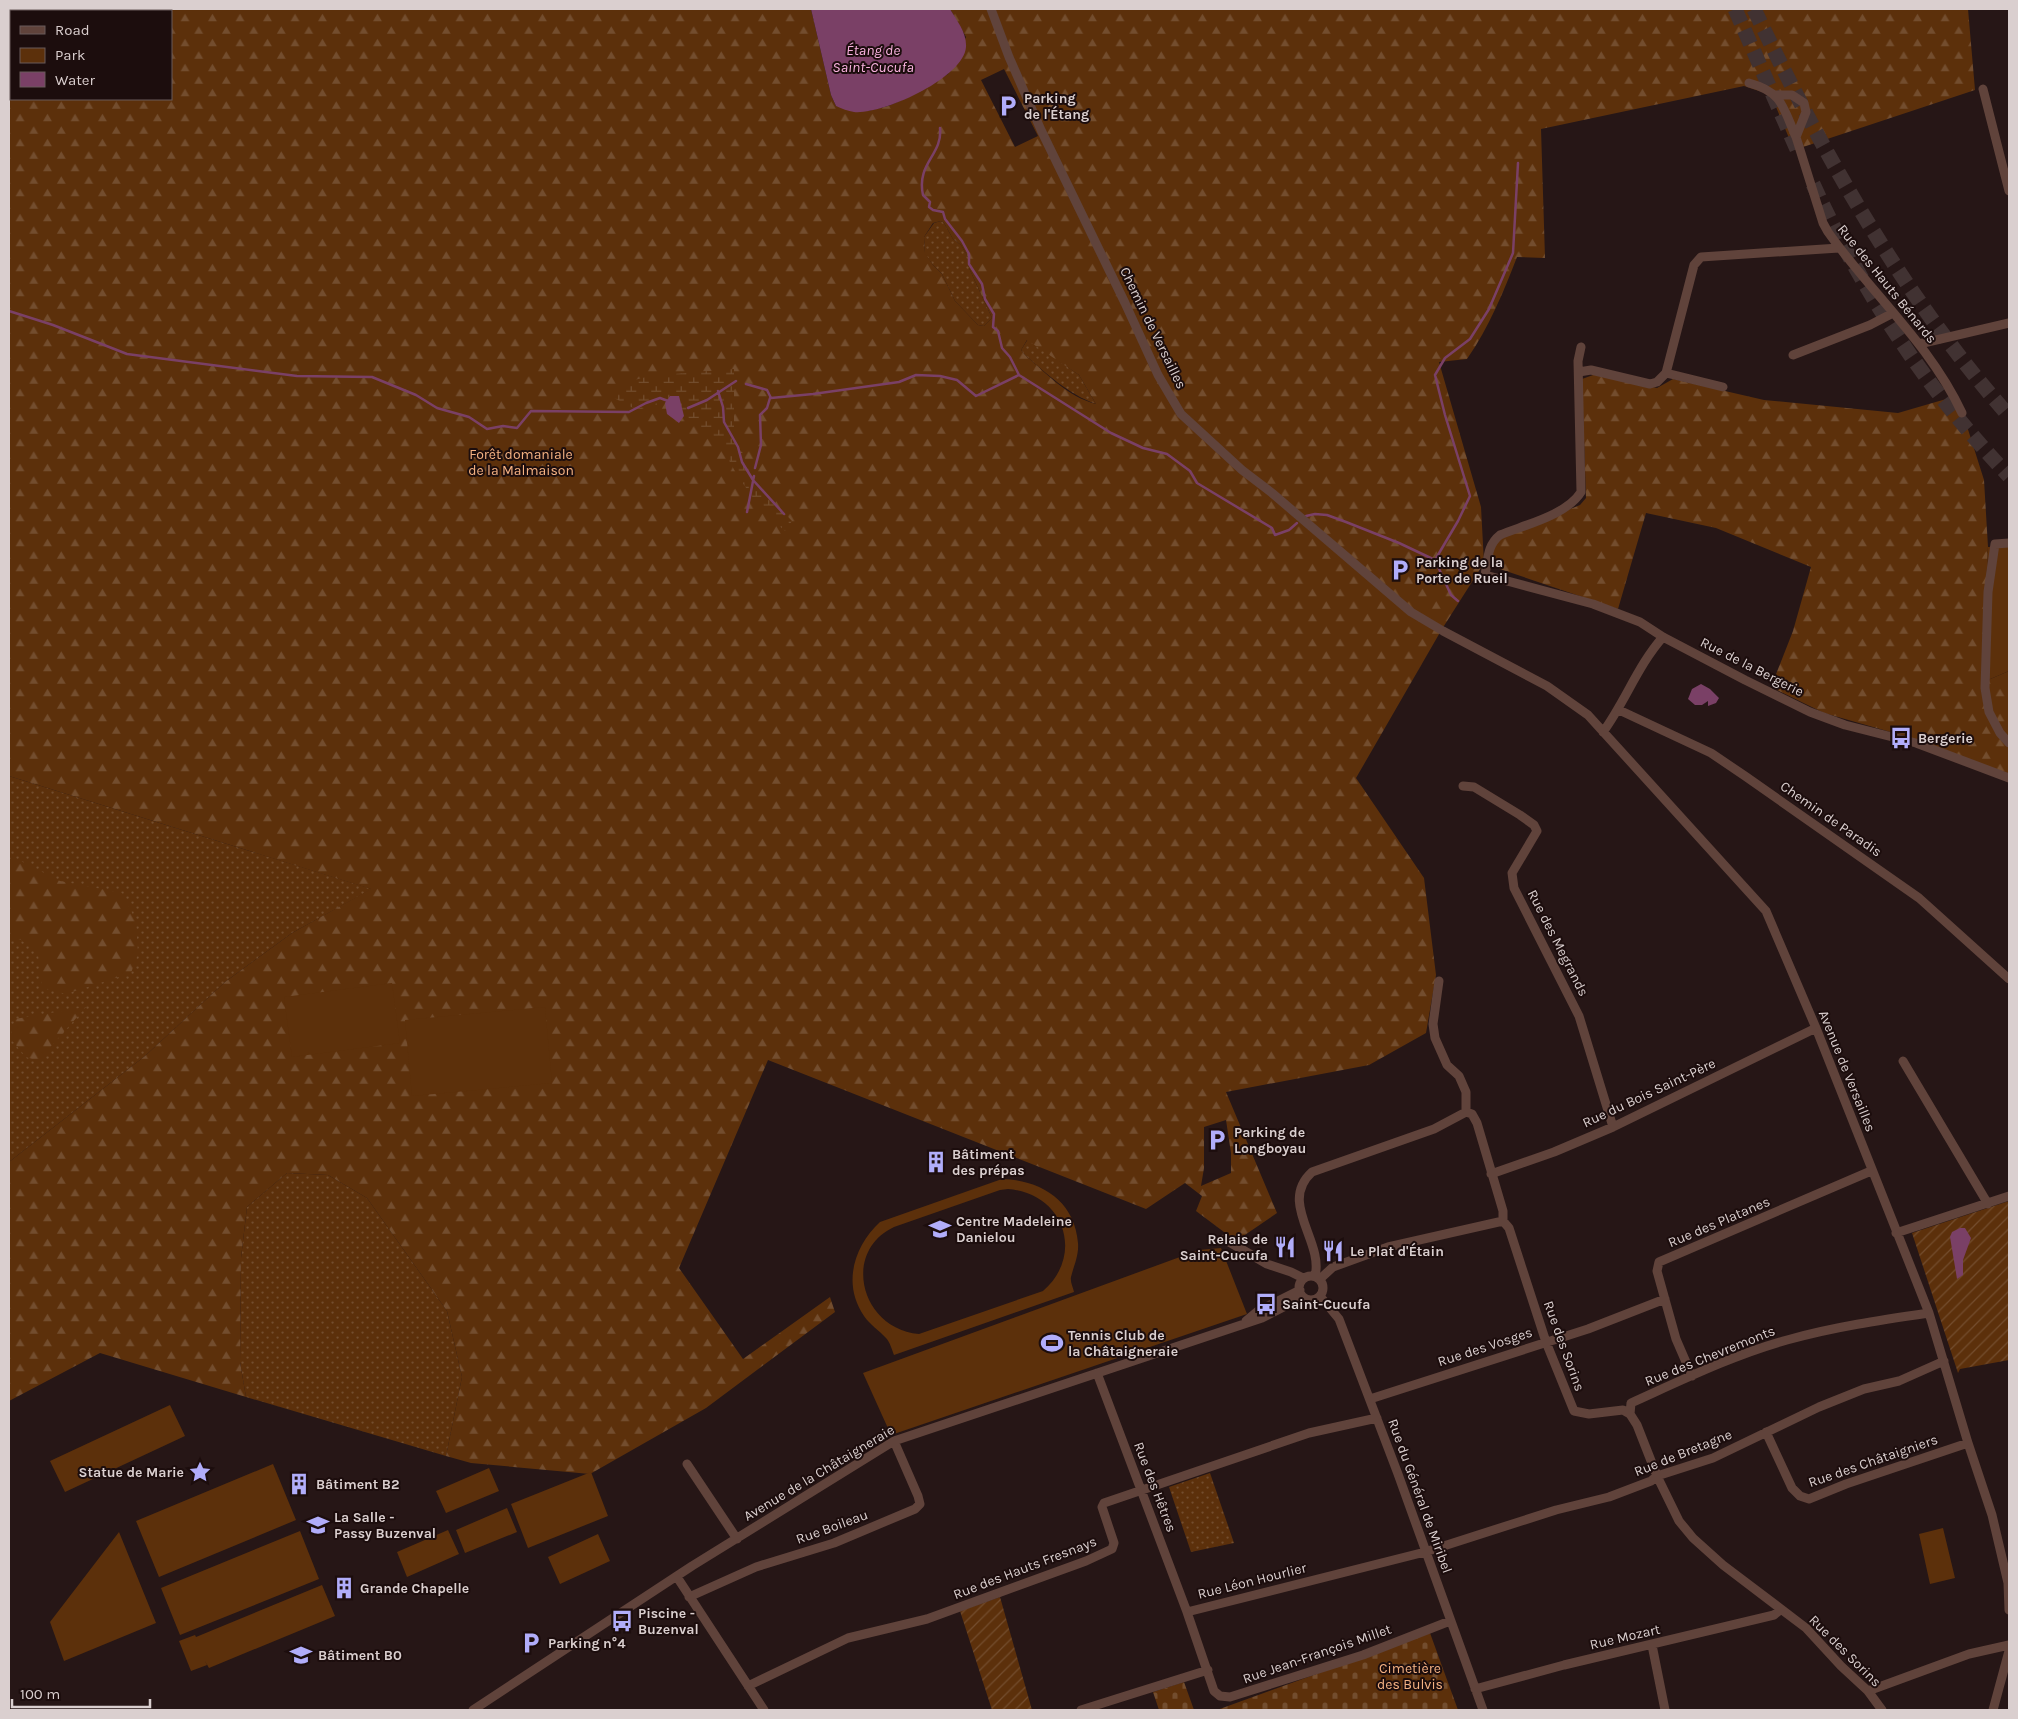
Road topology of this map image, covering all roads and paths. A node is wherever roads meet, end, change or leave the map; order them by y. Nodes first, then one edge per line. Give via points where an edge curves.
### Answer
1 (991, 9) edge
2 (1749, 83) dead end
3 (1983, 89) dead end
4 (1776, 95) junction
5 (1796, 137) junction
6 (2009, 191) edge
7 (1839, 248) junction
8 (1893, 313) junction
9 (2009, 323) edge
10 (1920, 344) junction
11 (1581, 347) dead end
12 (1793, 355) dead end
13 (1580, 372) junction
14 (1666, 373) junction
15 (1723, 387) dead end
16 (1962, 413) dead end
17 (2009, 543) edge
18 (1663, 637) junction
19 (1485, 653) joint
20 (1618, 710) junction
21 (1602, 732) junction
22 (2009, 743) edge
23 (2009, 778) edge
24 (1463, 786) dead end
25 (2009, 979) edge
26 (1439, 981) dead end
27 (1816, 1028) junction
28 (1903, 1061) dead end
29 (1466, 1112) junction
30 (1613, 1127) junction
31 (1872, 1171) junction
32 (1491, 1174) junction
33 (2009, 1196) edge
34 (1988, 1204) junction
35 (1503, 1221) junction
36 (1896, 1233) junction
37 (1224, 1239) dead end
38 (1317, 1277) junction
39 (1303, 1278) junction
40 (1302, 1294) junction
41 (1320, 1296) junction
42 (1665, 1299) junction
43 (1929, 1312) junction
44 (1546, 1342) junction
45 (1944, 1361) junction
46 (1097, 1373) junction
47 (1692, 1376) junction
48 (1370, 1399) junction
49 (1630, 1414) junction
50 (1377, 1418) junction
51 (1766, 1432) junction
52 (894, 1441) junction
53 (1968, 1443) junction
54 (687, 1464) dead end
55 (1657, 1476) junction
56 (1142, 1490) junction
57 (737, 1539) junction
58 (1425, 1552) junction
59 (677, 1577) junction
60 (689, 1597) junction
61 (1780, 1610) junction
62 (2009, 1610) edge
63 (1187, 1612) junction
64 (1450, 1620) junction
65 (1652, 1645) junction
66 (2009, 1645) edge
67 (2009, 1651) edge
68 (1208, 1670) junction
69 (748, 1686) junction
70 (1475, 1689) junction
71 (1868, 1691) junction
72 (473, 1710) edge
73 (764, 1710) edge
74 (1081, 1710) edge
75 (1483, 1710) edge
76 (1664, 1710) edge
77 (1882, 1710) edge
78 (1993, 1710) edge

1 - 19 street, Chemin de Versailles via 1040,130 1158,376 1181,414 1242,470 1411,612
2 - 4 street via 1762,86
3 - 6 street
4 - 5 street, Rue des Hauts Bénards
4 - 5 street via 1792,95 1804,103 1806,112
5 - 7 street, Rue des Hauts Bénards via 1823,223
7 - 8 street, Rue des Hauts Bénards
7 - 14 street via 1701,256 1694,265
8 - 10 street, Rue des Hauts Bénards
8 - 12 street
9 - 10 street
10 - 16 street, Rue des Hauts Bénards via 1950,386
11 - 13 street
13 - 14 street via 1591,370 1650,384 1658,382
13 - 18 street, Rue de la Bergerie via 1581,492 1577,500 1565,509 1493,540 1485,575 1593,604 1640,622
14 - 15 street
17 - 22 street via 1994,544 1988,592 1984,688 1989,712
18 - 20 street
18 - 23 street, Rue de la Bergerie via 1810,712 1916,743
19 - 21 street, Avenue de Versailles via 1546,686 1588,716
20 - 21 street
20 - 25 street, Chemin de Paradis via 1711,753 1745,776 1920,898
21 - 27 street, Avenue de Versailles via 1766,911
24 - 30 street, Rue des Megrands via 1474,787 1520,815 1537,831 1512,873 1514,888 1579,1016
26 - 29 street via 1433,1024 1435,1038 1447,1065 1459,1076 1466,1092
27 - 30 street, Rue du Bois Saint-Père
27 - 31 street, Avenue de Versailles
28 - 34 street
29 - 32 street, Rue des Sorins via 1472,1114 1477,1123
29 - 38 street via 1434,1130 1312,1172 1306,1177 1299,1192 1300,1208 1317,1265
30 - 32 street, Rue du Bois Saint-Père
31 - 36 street, Avenue de Versailles
31 - 42 street, Rue des Platanes via 1659,1262 1657,1271
32 - 35 street, Rue des Sorins
33 - 34 street
34 - 36 street
35 - 38 street via 1388,1247 1333,1267
35 - 44 street, Rue des Sorins via 1509,1228
36 - 43 street, Avenue de Versailles
37 - 39 street via 1267,1264
38 - 39 street
38 - 41 street via 1323,1284
39 - 40 street via 1300,1284
40 - 41 street via 1315,1299
40 - 46 street, Avenue de la Châtaigneraie via 1262,1318
41 - 48 street, Rue du Général de Miribel via 1340,1319
42 - 44 street, Rue des Vosges
42 - 47 street, Rue des Platanes via 1676,1339
43 - 45 street, Avenue de Versailles
43 - 47 street, Rue des Chevremonts via 1786,1340
44 - 48 street, Rue des Vosges
44 - 49 street, Rue des Sorins via 1574,1411 1589,1414 1623,1410
45 - 51 street, Rue de Bretagne via 1900,1381 1864,1389
45 - 53 street, Avenue de Versailles
46 - 52 street, Avenue de la Châtaigneraie
46 - 56 street, Rue des Hêtres
47 - 49 street, Rue des Chevremonts via 1631,1403
48 - 50 street, Rue du Général de Miribel
49 - 55 street, Rue des Sorins
50 - 56 street, Rue des Hauts Fresnays via 1309,1433
50 - 58 street, Rue du Général de Miribel
51 - 53 street, Rue des Châtaigniers via 1792,1488 1809,1499
51 - 55 street, Rue de Bretagne via 1712,1458
52 - 57 street, Avenue de la Châtaigneraie
52 - 60 street, Rue Boileau via 918,1496 920,1504 915,1509 834,1543 756,1567
53 - 62 street, Avenue de Versailles via 1992,1515 2008,1583
54 - 57 street
55 - 58 street, Rue de Bretagne via 1609,1498 1556,1510
55 - 61 street, Rue des Sorins via 1679,1521 1693,1538
56 - 63 street, Rue des Hêtres
56 - 69 street, Rue des Hauts Fresnays via 1104,1503 1102,1507 1114,1544 1112,1549 927,1619 848,1638
57 - 59 street, Avenue de la Châtaigneraie
58 - 63 street, Rue Léon Hourlier
58 - 64 street, Rue du Général de Miribel
59 - 60 street
59 - 72 street, Avenue de la Châtaigneraie
60 - 69 street
61 - 65 street, Rue Mozart via 1774,1615
61 - 71 street, Rue des Sorins via 1806,1628
63 - 68 street, Rue Léon Hourlier
64 - 68 street, Rue Jean-François Millet via 1363,1655 1230,1697 1220,1696 1214,1691
64 - 70 street, Rue du Général de Miribel
65 - 70 street, Rue Mozart
65 - 76 street
66 - 71 street via 1970,1654
67 - 78 street
68 - 74 street
69 - 73 street
70 - 75 street, Rue du Général de Miribel
71 - 77 street, Rue des Sorins

